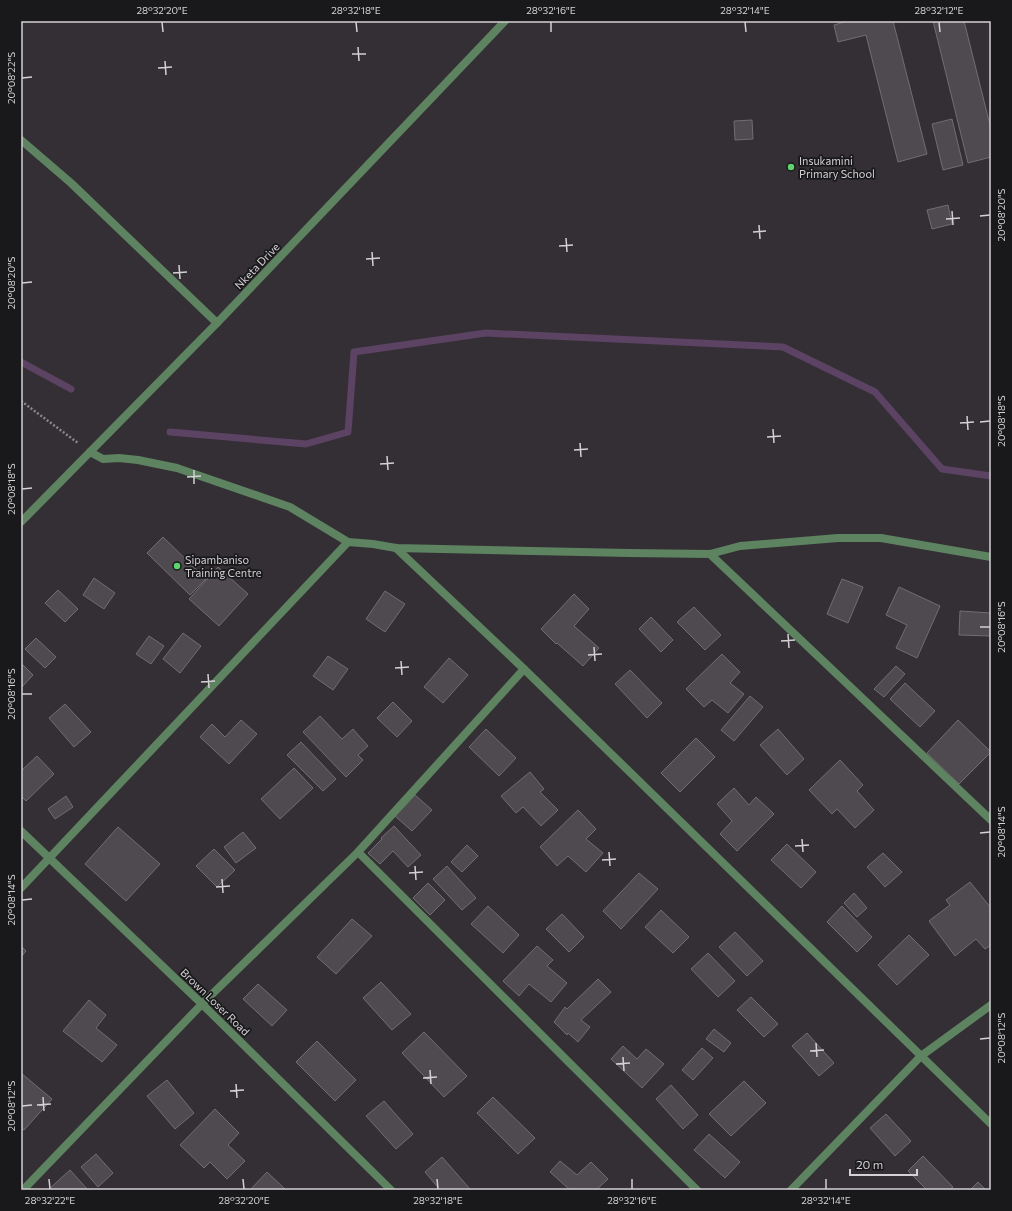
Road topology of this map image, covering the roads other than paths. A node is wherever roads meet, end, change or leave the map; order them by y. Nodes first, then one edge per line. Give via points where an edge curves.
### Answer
1 (505, 21) edge
2 (21, 140) edge
3 (217, 323) junction
4 (90, 452) junction
5 (21, 522) edge
6 (348, 542) junction
7 (396, 548) junction
8 (710, 554) junction
9 (991, 557) edge
10 (524, 669) junction
11 (991, 820) edge
12 (21, 831) edge
13 (358, 852) junction
14 (49, 858) junction
15 (21, 888) edge
16 (202, 1004) junction
17 (991, 1005) edge
18 (921, 1056) junction
19 (991, 1124) edge
20 (23, 1190) edge
21 (391, 1190) edge
22 (697, 1190) edge
23 (790, 1190) edge

1 - 3 street, Nketa Drive
2 - 3 street via 71,183
3 - 4 street, Nketa Drive
4 - 5 street, Nketa Drive
4 - 6 street via 103,459 138,460 177,468 290,507
6 - 7 street
6 - 14 street
7 - 8 street
7 - 10 street
8 - 9 street via 740,546 838,538 881,538
8 - 11 street
10 - 13 street
10 - 18 street
12 - 14 street, Brown Loser Road
13 - 16 street
13 - 22 street
14 - 15 street
14 - 16 street, Brown Loser Road
16 - 20 street
16 - 21 street, Brown Loser Road
17 - 18 street
18 - 19 street
18 - 23 street

